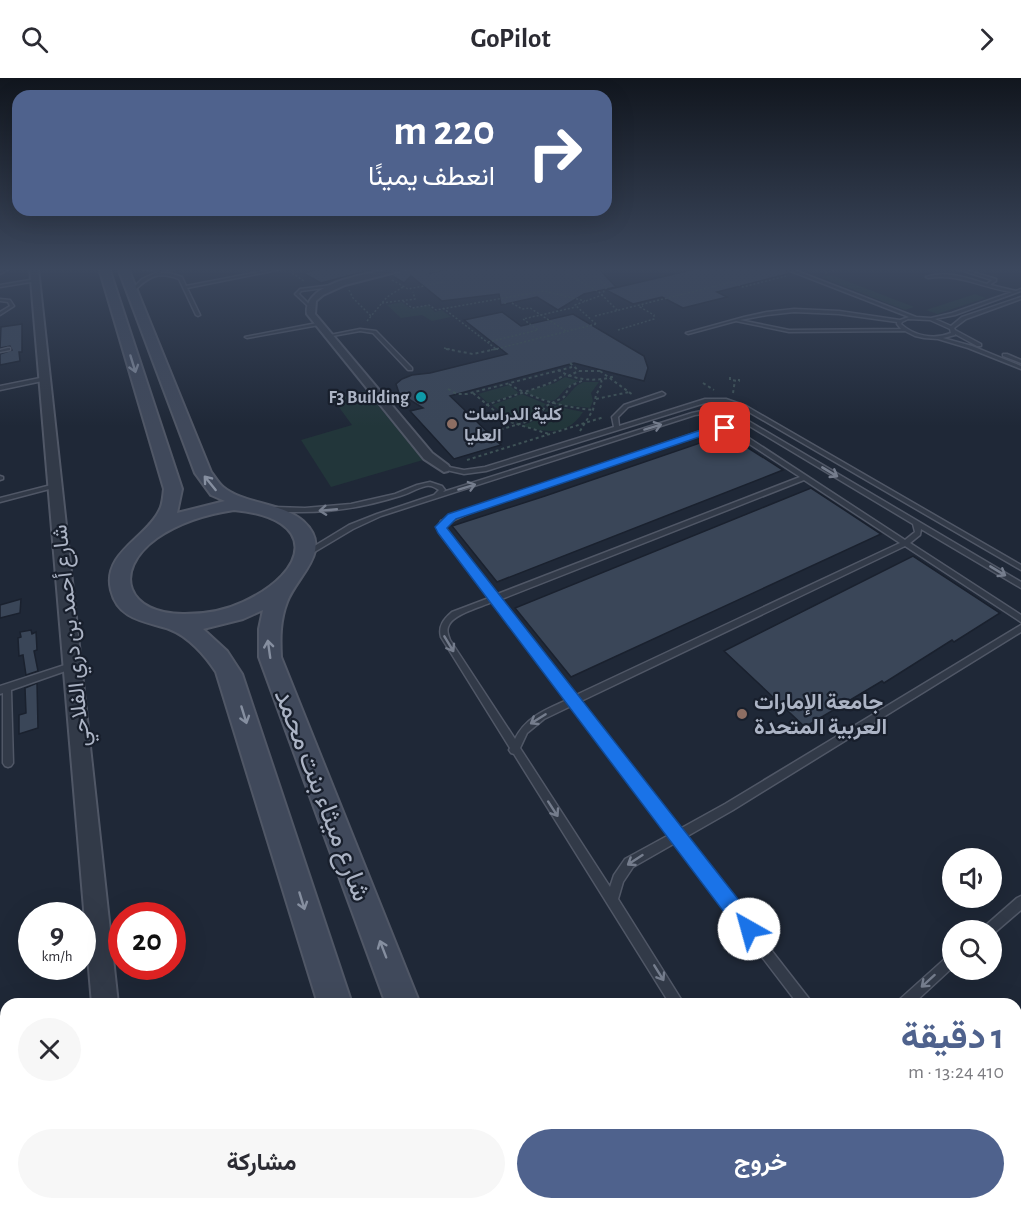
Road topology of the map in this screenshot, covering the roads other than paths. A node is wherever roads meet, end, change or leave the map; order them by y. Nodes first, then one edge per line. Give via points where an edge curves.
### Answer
1 (39, 321) edge
2 (120, 321) edge
3 (144, 321) edge
4 (315, 321) edge
5 (735, 321) edge
6 (741, 321) edge
7 (900, 321) edge
8 (937, 321) edge
9 (961, 321) edge
10 (317, 324) junction
11 (906, 330) junction
12 (953, 330) junction
13 (688, 333) dead end
14 (327, 336) junction
15 (247, 337) dead end
16 (931, 337) junction
17 (8, 349) dead end
18 (0, 351) edge
19 (1021, 362) edge
20 (1021, 368) edge
21 (410, 369) dead end
22 (45, 379) junction
23 (0, 388) edge
24 (662, 394) dead end
25 (617, 428) junction
26 (444, 468) joint
27 (805, 477) junction
28 (55, 486) junction
29 (437, 496) junction
30 (0, 500) edge
31 (266, 508) junction
32 (916, 523) junction
33 (151, 535) junction
34 (906, 543) junction
35 (304, 557) junction
36 (1021, 568) edge
37 (285, 585) junction
38 (1021, 585) edge
39 (495, 598) junction
40 (1021, 619) edge
41 (173, 622) junction
42 (1021, 628) edge
43 (74, 664) junction
44 (3, 689) edge
45 (574, 701) junction
46 (514, 750) junction
47 (8, 763) dead end
48 (678, 836) junction
49 (612, 899) junction
50 (1021, 902) edge
51 (1000, 920) edge
52 (942, 969) edge
53 (104, 998) edge
54 (333, 998) edge
55 (401, 998) edge
56 (674, 998) edge
57 (801, 998) edge
58 (910, 998) edge

1 - 22 street, شارع أحمد بن دري الفلاحي
2 -> 33 main road via 173,489 169,511
31 -> 3 main road via 229,498 208,482
4 - 10 street
5 - 13 lane
6 - 11 lane via 798,331
7 - 11 lane
8 - 12 lane
9 - 12 lane
10 - 14 street
10 - 15 lane
11 - 16 lane
12 - 16 lane via 950,336
12 - 19 lane
14 - 21 lane via 360,330 376,333
14 - 26 street via 428,456
16 - 20 lane via 961,344
17 - 18 lane
22 - 23 lane
22 - 28 street, شارع أحمد بن دري الفلاحي
24 - 25 lane via 626,406 617,413
25 - 26 lane via 475,472
25 - 36 lane via 705,401 732,402
27 - 34 lane
27 - 39 lane
27 - 39 lane via 733,430 720,428 447,519 442,531
28 - 30 lane
28 - 43 street, شارع أحمد بن دري الفلاحي
29 -> 31 lane via 440,487 427,483 342,509
29 -> 32 lane via 694,414 718,412 743,420
29 - 35 lane via 365,520
31 - 33 main road via 234,505 205,510 176,520
31 - 35 main road via 297,524 304,539
32 - 34 lane via 918,533
32 -> 38 lane
33 - 41 main road via 127,561 121,588 137,611
34 - 40 lane
34 - 45 lane
35 - 37 main road
37 - 41 main road via 259,603 226,617
55 -> 37 main road, شارع ميثاء بنت محمد via 270,657 270,619
39 - 45 lane
39 -> 46 lane via 455,614 443,626 443,634
41 -> 54 main road, شارع ميثاء بنت محمد via 208,643 230,674
42 - 48 lane
43 - 44 lane
43 - 53 street, شارع أحمد بن دري الفلاحي
44 - 47 lane
45 -> 46 lane via 532,722
45 - 48 lane
46 -> 49 lane
48 -> 49 lane via 629,863 618,879
48 - 57 lane
49 -> 56 lane
50 - 51 lane
52 -> 58 lane

